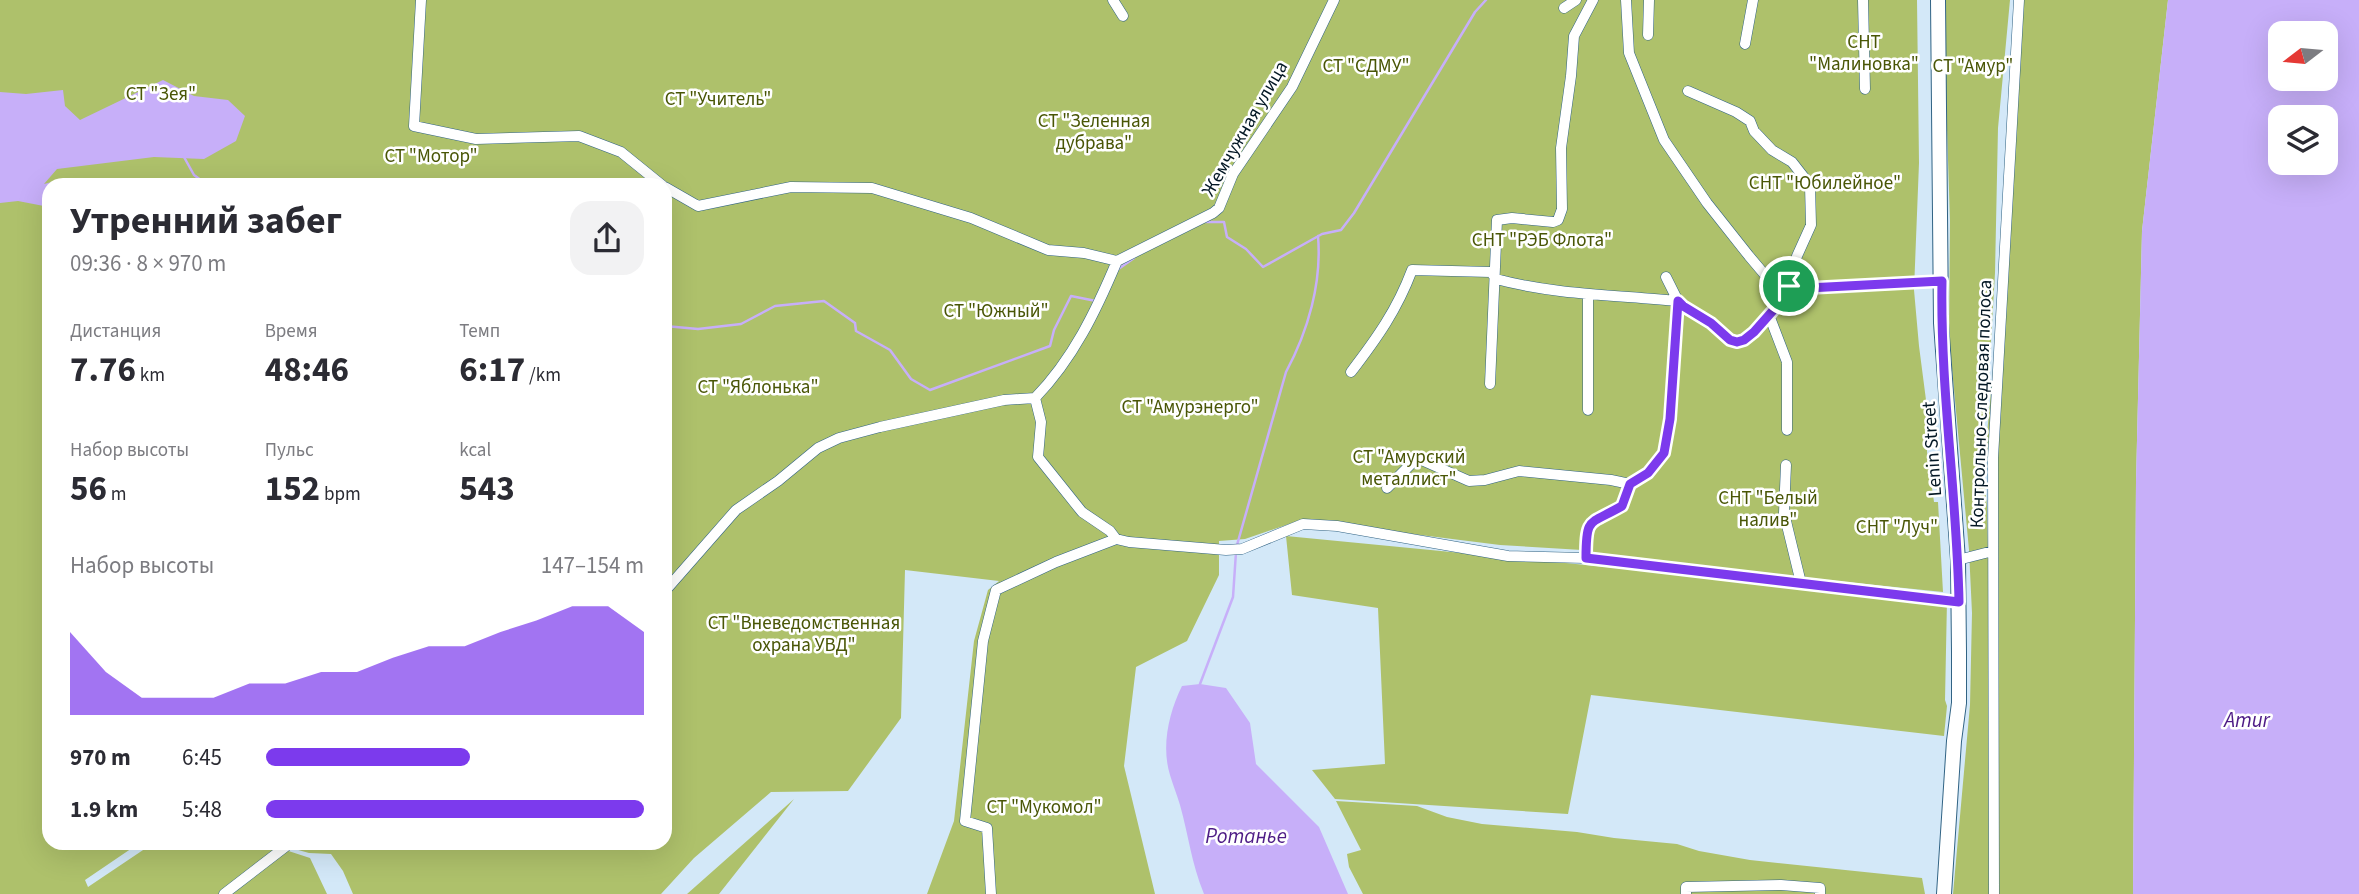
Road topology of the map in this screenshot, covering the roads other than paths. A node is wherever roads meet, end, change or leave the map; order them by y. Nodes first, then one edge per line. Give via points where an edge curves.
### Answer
1 (421, 0) edge
2 (1113, 0) edge
3 (1334, 0) edge
4 (1576, 0) edge
5 (1593, 0) edge
6 (1626, 0) edge
7 (1649, 0) edge
8 (1753, 0) edge
9 (1863, 0) edge
10 (1938, 0) edge
11 (2019, 0) edge
12 (1564, 8) dead end
13 (1123, 16) dead end
14 (1648, 35) dead end
15 (1745, 44) dead end
16 (1865, 89) dead end
17 (1688, 91) dead end
18 (654, 178) edge
19 (672, 191) edge
20 (1116, 261) junction
21 (1667, 277) dead end
22 (1496, 279) junction
23 (1942, 281) junction
24 (1789, 286) junction
25 (1588, 295) junction
26 (1678, 301) junction
27 (1769, 315) junction
28 (1351, 372) dead end
29 (1490, 384) dead end
30 (1035, 398) junction
31 (1588, 410) dead end
32 (1787, 430) dead end
33 (1786, 466) dead end
34 (1630, 484) junction
35 (1387, 488) dead end
36 (1116, 539) junction
37 (1993, 551) junction
38 (1586, 558) junction
39 (1958, 559) junction
40 (672, 583) edge
41 (1801, 583) junction
42 (1959, 602) junction
43 (281, 850) edge
44 (1765, 890) edge
45 (224, 894) edge
46 (991, 894) edge
47 (1686, 894) edge
48 (1820, 894) edge
49 (1944, 894) edge
50 (1994, 894) edge

1 - 18 street via 414,126 476,139 579,136 621,152
2 - 13 street
3 - 20 street, Жемчужная улица via 1292,87 1233,174 1219,208
4 - 12 street
5 - 22 street via 1574,36 1561,148 1562,209 1553,222 1497,220
6 - 24 street via 1629,53 1664,139 1756,265 1780,287
7 - 14 street
8 - 15 street
9 - 16 street
10 - 23 street, Lenin Street
11 - 37 street, Контрольно-следовая полоса via 1993,458
17 - 24 street via 1750,121 1754,131 1792,162 1810,185 1811,225
19 - 20 street via 698,206 791,187 872,188 971,218 1048,250
20 - 30 street via 1079,342
21 - 26 street
22 - 25 street
22 - 28 street via 1491,272 1412,270 1384,329
22 - 29 street
23 - 24 street
23 - 39 street, Lenin Street
24 - 27 street
25 - 26 street
25 - 31 street
26 - 27 street via 1737,342
26 - 34 street via 1664,453 1648,473
27 - 32 street via 1787,362
30 - 36 street via 1041,422 1038,457 1082,512
30 - 40 street via 1004,400 880,427 818,448 736,510
33 - 41 street via 1784,513
34 - 35 street via 1519,471 1469,481 1417,458
34 - 38 street via 1622,506 1591,522 1586,531
36 - 38 street via 1230,550 1303,524 1508,556
36 - 46 street via 996,590 983,642 965,821 987,828
37 - 39 street
37 - 50 street, Контрольно-следовая полоса
38 - 41 street
39 - 42 street, Lenin Street
41 - 42 street
42 - 49 street, Lenin Street via 1959,704
43 - 45 street
44 - 47 street via 1686,887
44 - 48 street via 1820,888

